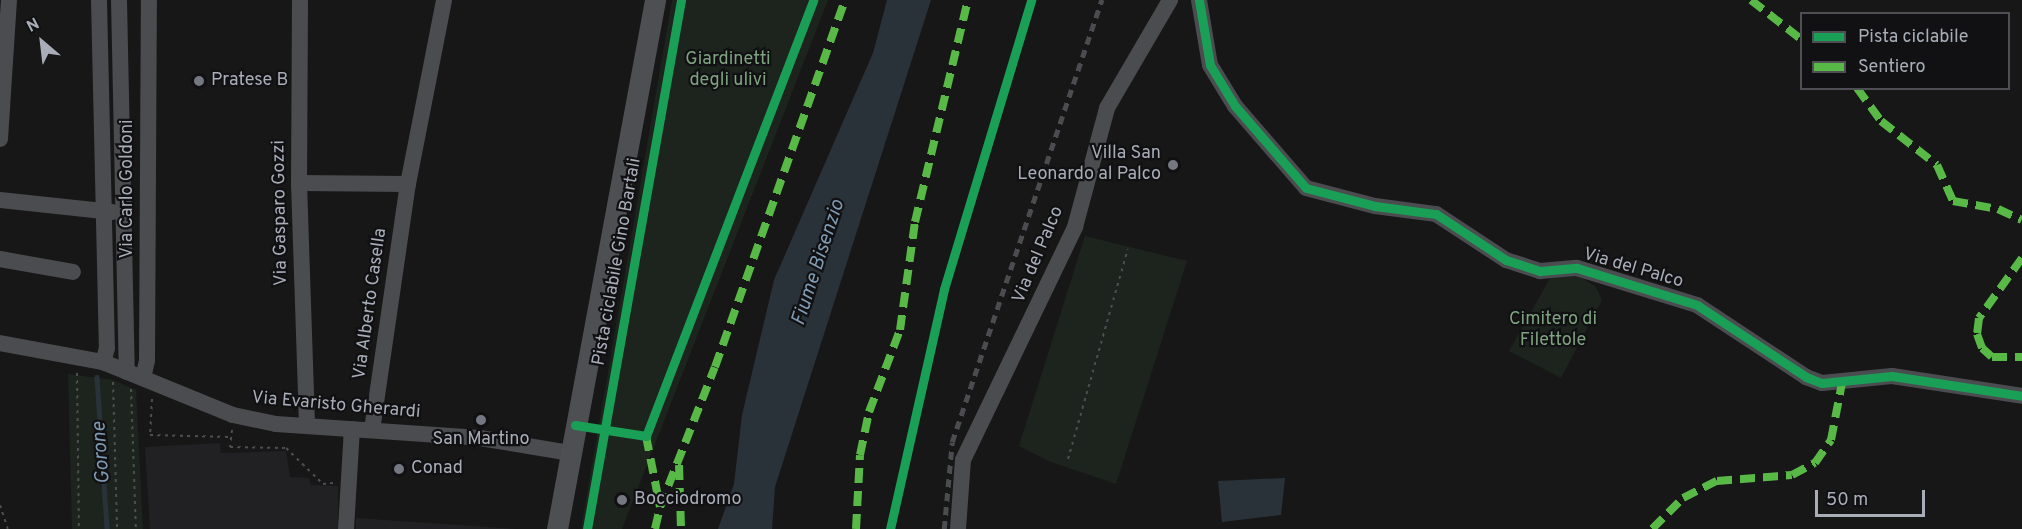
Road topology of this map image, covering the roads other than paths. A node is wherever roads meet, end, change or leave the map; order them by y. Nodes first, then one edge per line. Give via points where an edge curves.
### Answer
1 (9, 0) edge
2 (99, 0) edge
3 (119, 0) edge
4 (148, 0) edge
5 (300, 0) edge
6 (444, 0) edge
7 (655, 0) edge
8 (1170, 0) edge
9 (1199, 0) edge
10 (0, 139) edge
11 (299, 183) junction
12 (408, 184) junction
13 (0, 200) edge
14 (102, 212) junction
15 (122, 212) junction
16 (0, 259) edge
17 (73, 272) dead end
18 (0, 343) edge
19 (129, 372) junction
20 (2022, 396) edge
21 (307, 424) junction
22 (352, 429) junction
23 (372, 430) junction
24 (571, 453) junction
25 (346, 529) edge
26 (557, 529) edge
27 (958, 529) edge

1 - 10 street
2 - 14 street, Via Carlo Goldoni
3 - 15 street, Via Carlo Goldoni
4 - 19 street, Via Carlo Goldoni via 147,360
5 - 11 street, Via Gasparo Gozzi
6 - 12 street, Via Alberto Casella
7 - 24 main road
8 - 27 street, Via del Palco via 1107,108 1075,227 963,460
9 - 20 street, Via del Palco via 1210,65 1235,106 1306,188 1375,206 1436,214 1506,260 1540,271 1577,268 1697,305 1806,377 1822,383 1892,376
11 - 12 street
11 - 21 street, Via Gasparo Gozzi
12 - 23 street, Via Alberto Casella
13 - 14 street
14 - 15 street, Via Carlo Goldoni
14 - 19 street, Via Carlo Goldoni via 107,348
15 - 19 street, Via Carlo Goldoni
16 - 17 street
18 - 19 street, Via Evaristo Gherardi via 76,356
19 - 21 street, Via Evaristo Gherardi via 233,416 276,424
21 - 22 street, Via Evaristo Gherardi
22 - 23 street, Via Evaristo Gherardi
22 - 25 street
23 - 24 street, Via Evaristo Gherardi via 480,438
24 - 26 main road

